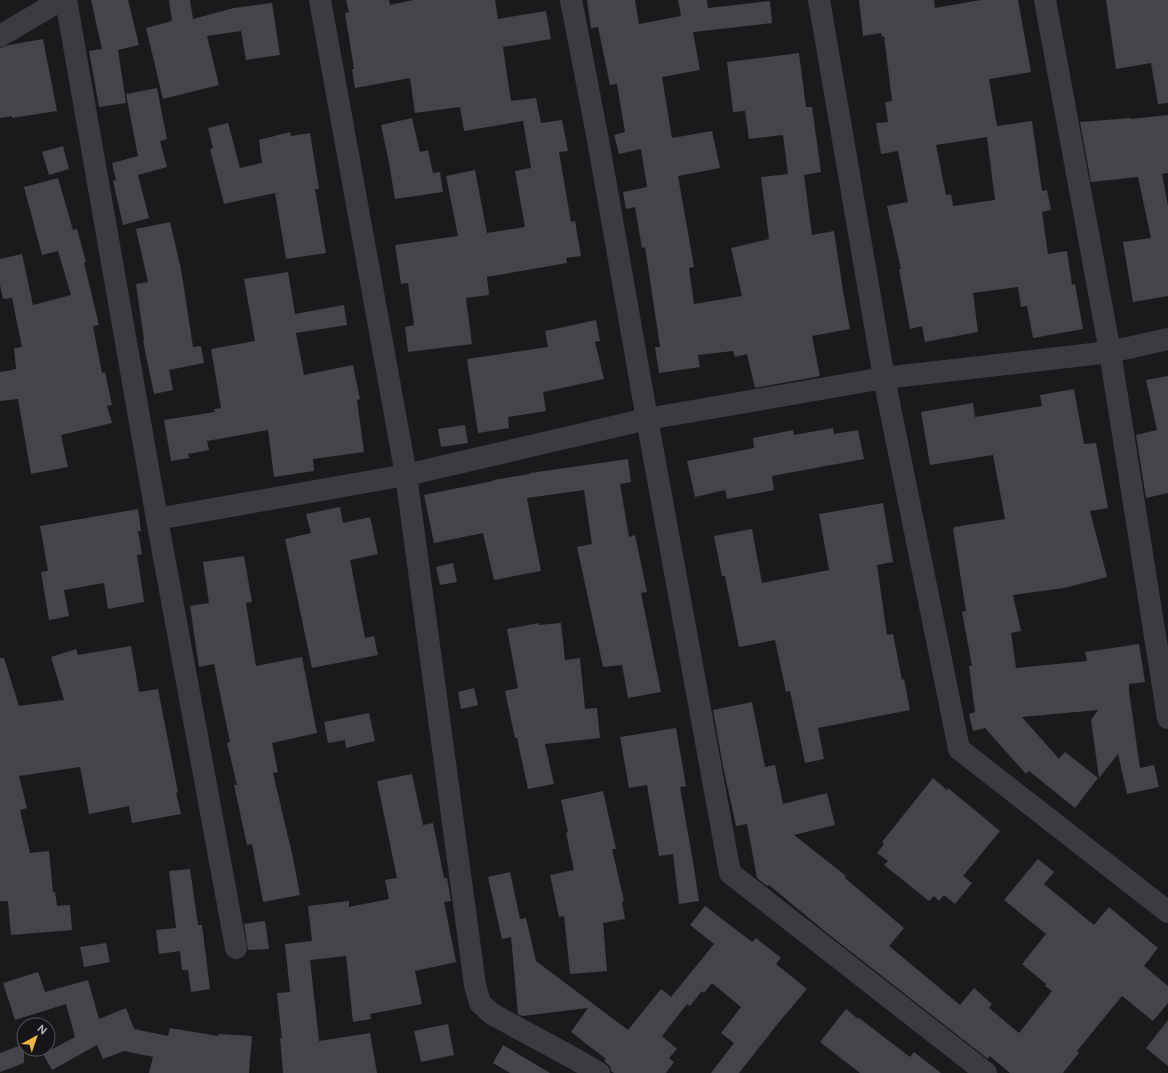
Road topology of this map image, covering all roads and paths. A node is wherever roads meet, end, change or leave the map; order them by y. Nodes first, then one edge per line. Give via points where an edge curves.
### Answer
1 (61, 0) edge
2 (66, 0) edge
3 (320, 0) edge
4 (570, 0) edge
5 (819, 0) edge
6 (1045, 0) edge
7 (0, 36) edge
8 (1168, 339) edge
9 (1110, 352) junction
10 (884, 378) junction
11 (647, 419) junction
12 (406, 475) junction
13 (157, 519) junction
14 (1168, 718) edge
15 (1168, 912) edge
16 (236, 948) dead end
17 (571, 1066) edge
18 (599, 1073) edge
19 (986, 1073) edge

1 - 7 street
2 - 13 street
3 - 12 street
4 - 11 street via 598,140
5 - 10 street
6 - 9 street
8 - 9 street
9 - 10 street
9 - 14 street
10 - 11 street
10 - 15 street via 959,749
11 - 12 street
11 - 19 street via 730,873
12 - 13 street
12 - 17 street via 475,984 480,1003 492,1014
13 - 16 street
17 - 18 street

